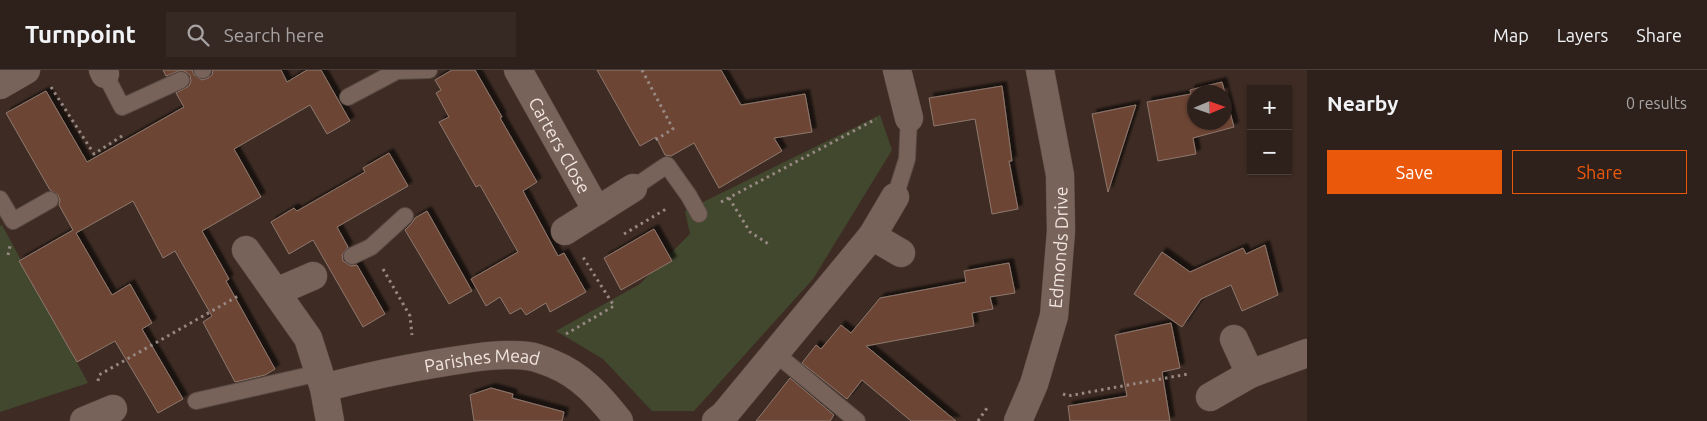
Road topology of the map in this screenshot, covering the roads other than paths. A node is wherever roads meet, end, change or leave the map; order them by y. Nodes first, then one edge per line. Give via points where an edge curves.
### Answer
1 (26, 70) edge
2 (429, 70) edge
3 (898, 70) edge
4 (1041, 70) edge
5 (104, 72) edge
6 (528, 73) edge
7 (181, 80) dead end
8 (0, 85) edge
9 (348, 97) dead end
10 (907, 110) joint
11 (633, 188) joint
12 (895, 197) joint
13 (0, 200) edge
14 (50, 200) dead end
15 (597, 211) junction
16 (699, 214) road end
17 (405, 216) dead end
18 (565, 231) road end
19 (872, 236) junction
20 (246, 250) dead end
21 (901, 253) dead end
22 (352, 256) dead end
23 (321, 272) dead end
24 (271, 286) junction
25 (1234, 339) dead end
26 (775, 353) junction
27 (1307, 353) edge
28 (1250, 374) junction
29 (322, 381) junction
30 (1210, 397) road end
31 (196, 400) dead end
32 (330, 421) edge
33 (619, 421) edge
34 (716, 421) edge
35 (857, 421) edge
36 (1018, 421) edge

1 - 8 street
2 - 9 lane via 397,71
3 - 10 street
4 - 36 street, Edmonds Drive via 1060,175 1061,231 1054,316 1034,384
5 - 7 lane via 122,107
6 - 15 street, Carters Close
10 - 12 lane via 907,159
11 - 15 street, Carters Close
11 - 16 lane via 667,166
12 - 19 street
13 - 14 lane via 14,221
15 - 18 street, Carters Close
17 - 22 lane via 371,247
19 - 21 street
19 - 26 street
20 - 24 street
23 - 24 street
24 - 29 street via 308,338
25 - 28 street
26 - 34 street
26 - 35 lane
27 - 28 street
28 - 30 street
29 - 31 lane
29 - 32 street
29 - 33 street, Parishes Mead via 479,357 529,356 555,364 584,382

